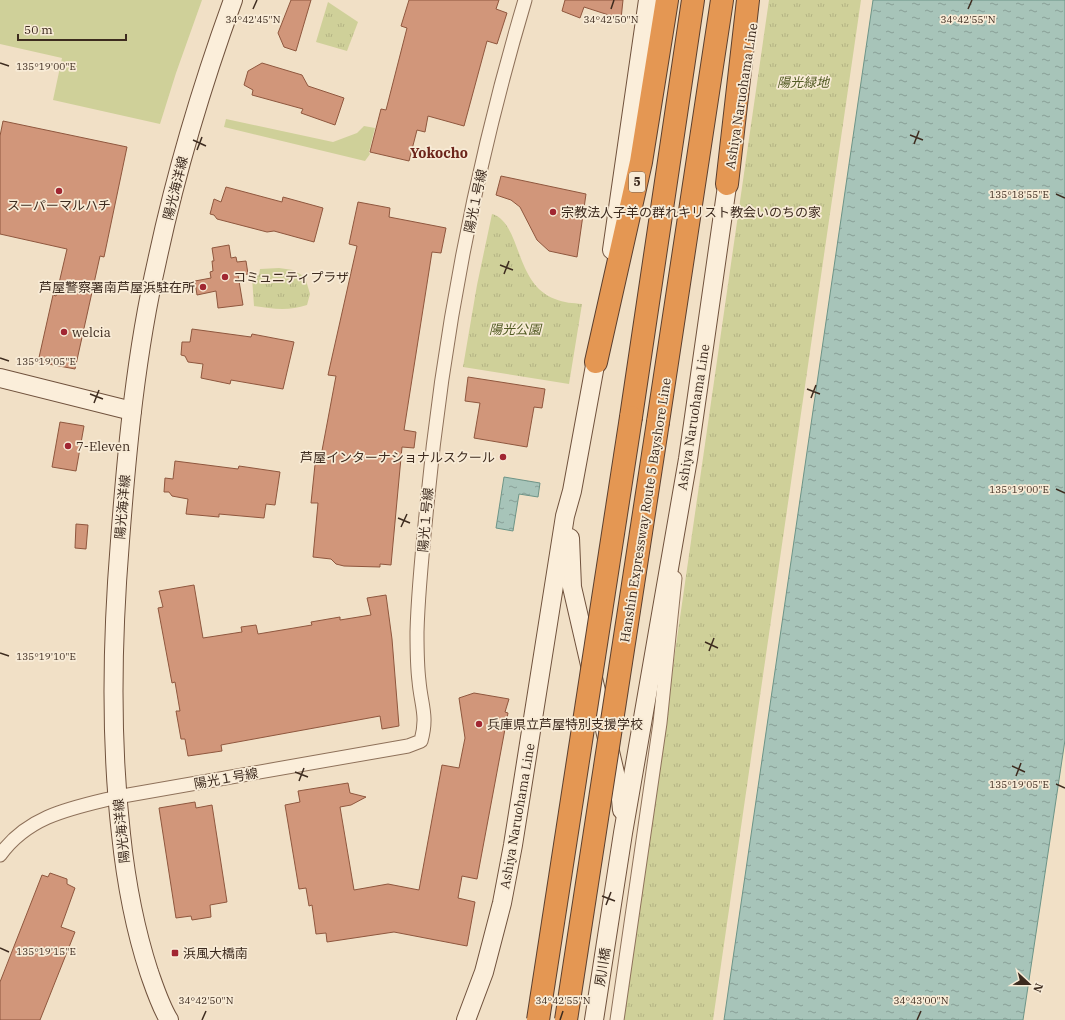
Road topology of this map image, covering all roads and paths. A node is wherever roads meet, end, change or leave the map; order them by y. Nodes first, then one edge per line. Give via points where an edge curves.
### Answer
1 (233, 0) edge
2 (525, 0) edge
3 (648, 0) edge
4 (667, 0) edge
5 (693, 0) edge
6 (722, 0) edge
7 (748, 0) edge
8 (755, 0) edge
9 (727, 184) junction
10 (596, 362) junction
11 (0, 378) edge
12 (132, 411) junction
13 (688, 459) junction
14 (572, 491) junction
15 (117, 797) junction
16 (623, 833) junction
17 (0, 855) edge
18 (610, 915) joint
19 (550, 934) junction
20 (169, 1020) edge
21 (466, 1020) edge
22 (531, 1020) edge
23 (538, 1020) edge
24 (566, 1020) edge
25 (594, 1020) edge
26 (617, 1020) edge

1 - 12 main road, 陽光海洋線 via 192,123 156,262
2 - 15 street, 陽光１号線 via 473,204 443,366 420,584 418,674 425,724 420,740 408,746
3 - 10 main road, Ashiya Naruohama Line
4 - 10 highway, 5 via 642,162
5 - 19 highway, 5, bridge
6 - 24 highway, Hanshin Expressway Route 5 Bayshore Line, bridge
7 - 9 highway
8 - 9 main road, Ashiya Naruohama Line
9 - 13 main road, Ashiya Naruohama Line
10 - 14 main road, Ashiya Naruohama Line
11 - 12 main road
12 - 15 main road, 陽光海洋線 via 118,557 112,698
13 - 16 main road, Ashiya Naruohama Line
13 - 26 street via 660,723
14 - 16 main road, Ashiya Naruohama Line via 572,587 621,799
14 - 21 main road, Ashiya Naruohama Line via 565,516 502,903 484,972
15 - 17 street, 陽光１号線 via 52,814 25,830
15 - 20 main road, 陽光海洋線 via 127,888 137,936 160,1005
16 - 18 main road, Ashiya Naruohama Line
18 - 25 main road, 夙川橋
19 - 22 highway, bridge
19 - 23 highway, 5, bridge

